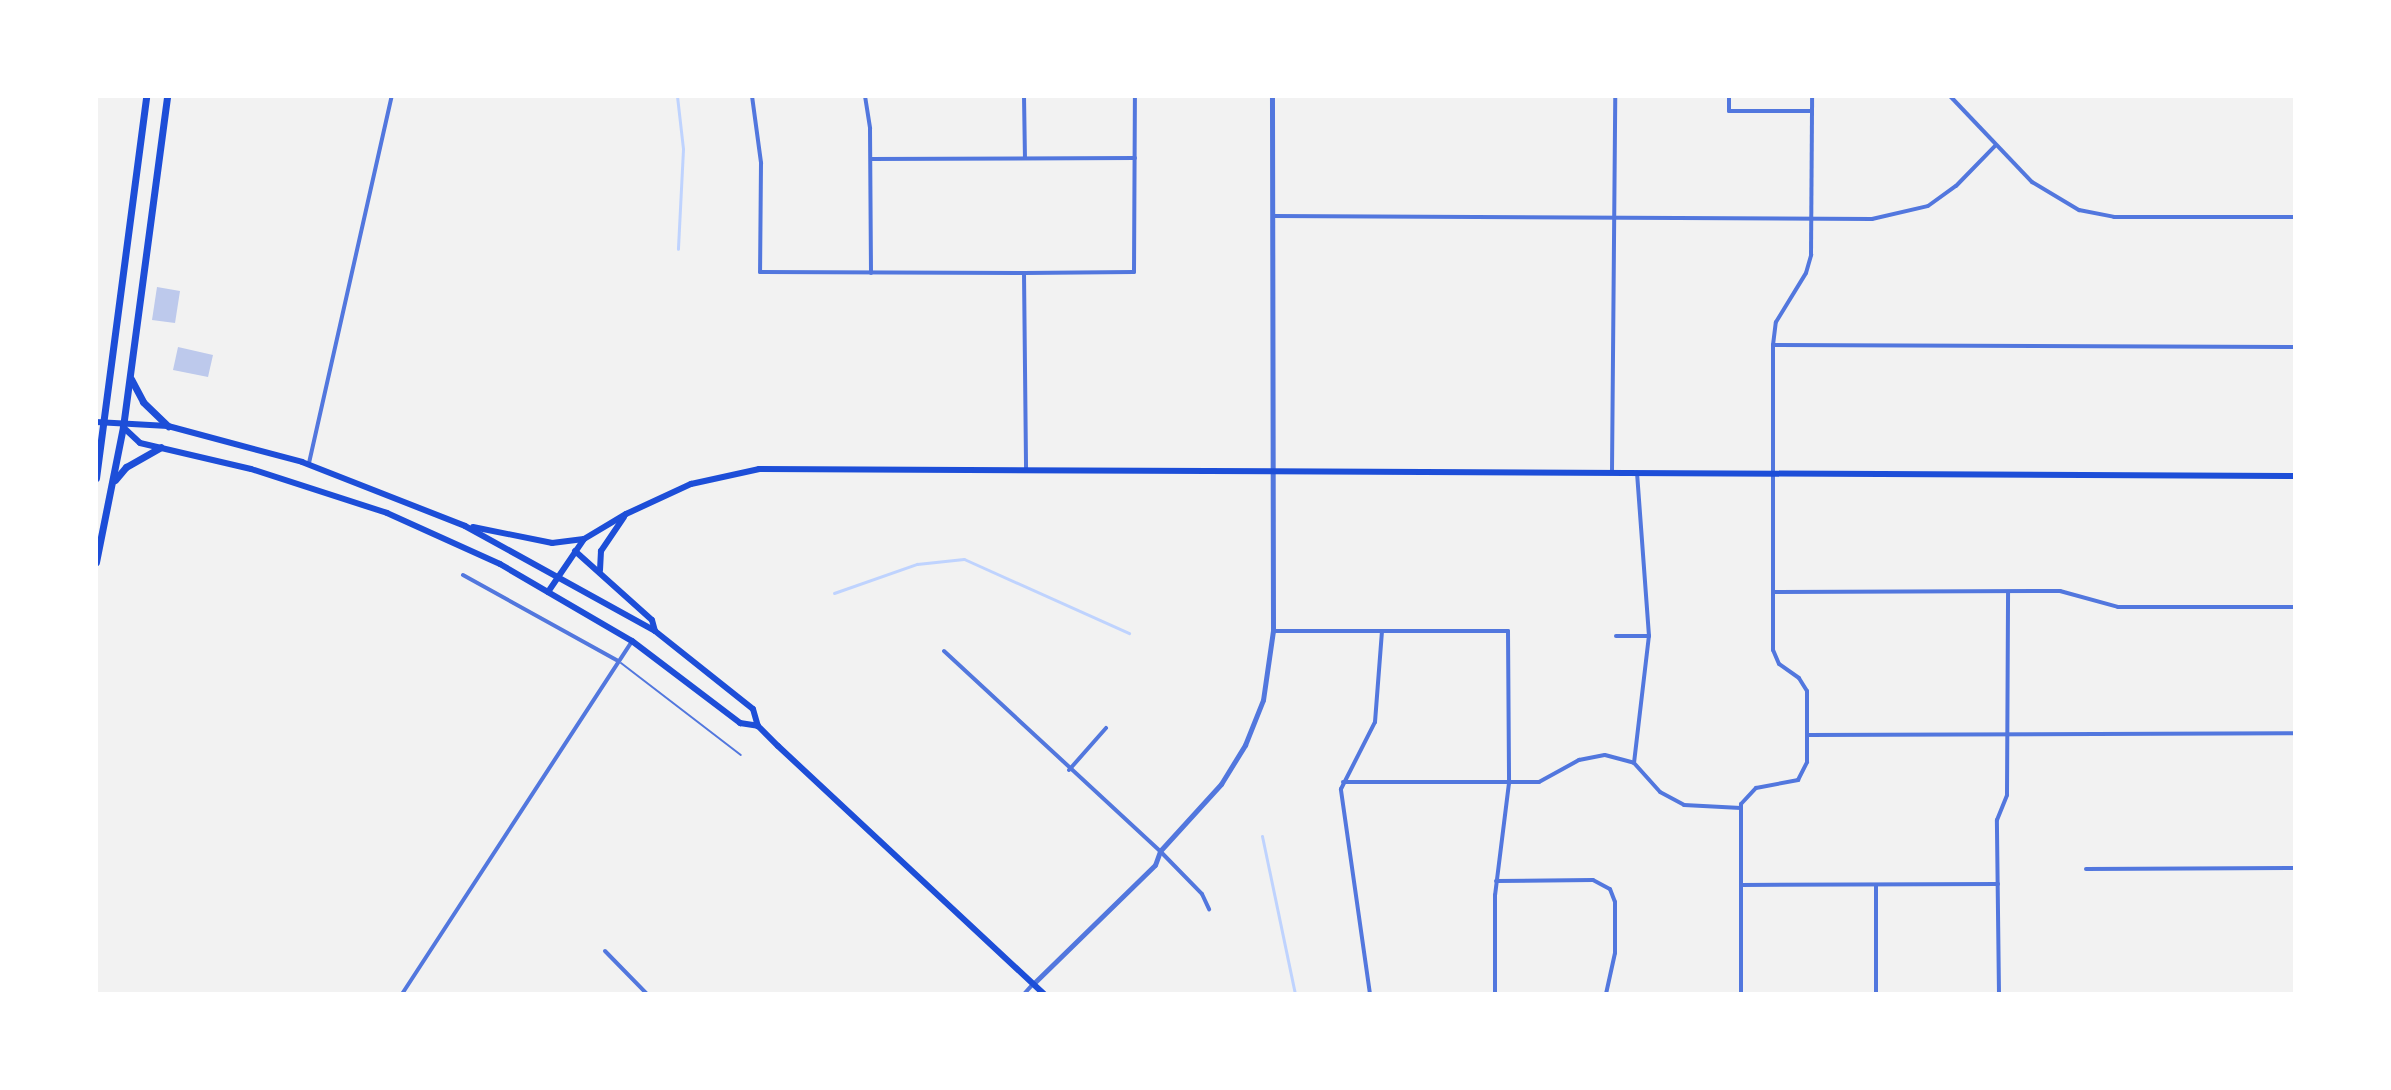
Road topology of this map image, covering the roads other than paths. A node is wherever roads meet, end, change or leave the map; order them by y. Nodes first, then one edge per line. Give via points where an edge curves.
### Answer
1 (146, 96) edge
2 (167, 96) edge
3 (392, 96) edge
4 (752, 96) edge
5 (865, 96) edge
6 (1024, 96) edge
7 (1135, 96) edge
8 (1272, 96) edge
9 (1615, 96) edge
10 (1729, 96) edge
11 (1812, 96) edge
12 (1950, 96) edge
13 (1812, 111) junction
14 (1996, 145) junction
15 (1025, 158) junction
16 (1135, 158) junction
17 (871, 159) junction
18 (1273, 216) junction
19 (1615, 217) junction
20 (2295, 217) edge
21 (1812, 218) junction
22 (871, 273) junction
23 (1024, 273) junction
24 (1773, 345) junction
25 (2295, 347) edge
26 (130, 377) junction
27 (96, 422) edge
28 (107, 424) junction
29 (168, 426) junction
30 (123, 427) junction
31 (161, 447) junction
32 (309, 466) junction
33 (1026, 470) junction
34 (1273, 471) junction
35 (1612, 471) junction
36 (1637, 471) junction
37 (1773, 473) junction
38 (2295, 476) edge
39 (96, 478) edge
40 (113, 482) junction
41 (626, 514) junction
42 (465, 526) junction
43 (584, 539) junction
44 (575, 551) junction
45 (96, 562) edge
46 (600, 570) junction
47 (463, 575) dead end
48 (557, 578) junction
49 (548, 592) junction
50 (1773, 592) junction
51 (2008, 592) junction
52 (2295, 607) edge
53 (655, 631) junction
54 (1273, 631) junction
55 (1382, 631) junction
56 (1616, 636) dead end
57 (1649, 636) junction
58 (632, 641) junction
59 (944, 651) dead end
60 (618, 661) junction
61 (758, 726) junction
62 (1106, 728) dead end
63 (2295, 733) edge
64 (2007, 734) junction
65 (1808, 735) junction
66 (741, 755) dead end
67 (1634, 763) junction
68 (1069, 770) junction
69 (1343, 782) junction
70 (1509, 783) junction
71 (1741, 808) junction
72 (1160, 851) junction
73 (2295, 868) edge
74 (2086, 869) dead end
75 (1496, 881) junction
76 (1998, 884) junction
77 (1741, 885) junction
78 (1876, 885) junction
79 (1209, 909) dead end
80 (605, 951) dead end
81 (1033, 984) junction
82 (402, 994) edge
83 (647, 994) edge
84 (1024, 994) edge
85 (1044, 994) edge
86 (1370, 994) edge
87 (1495, 994) edge
88 (1606, 994) edge
89 (1741, 994) edge
90 (1876, 994) edge
91 (1999, 994) edge

1 - 28 highway
2 - 26 highway
3 - 32 street
4 - 22 street via 761,163 760,272
5 - 17 street
6 - 15 street
7 - 16 street
8 - 18 street
9 - 19 street
10 - 13 street via 1729,111
11 - 13 street
12 - 14 street
13 - 21 street
14 - 20 street via 2046,193 2097,215
14 - 21 street via 1928,206 1881,218
15 - 16 street
15 - 17 street
16 - 23 street via 1134,272
17 - 22 street
18 - 19 street
18 - 34 street
19 - 21 street
19 - 35 street
21 - 24 street via 1809,265 1779,315
22 - 23 street
23 - 33 street
24 - 25 street
24 - 37 street
26 - 29 highway via 143,402
26 - 30 highway
27 - 28 main road
28 - 30 main road
28 - 39 highway
29 - 30 main road
29 - 32 main road
30 - 31 main road via 140,443
30 - 40 highway
31 - 40 highway via 126,467
31 - 49 main road via 251,469 387,513
32 - 42 main road
33 - 34 main road
33 - 41 main road via 744,471 691,484
34 - 35 main road
34 - 54 street
35 - 36 main road
36 - 37 main road
36 - 57 street
37 - 38 main road
37 - 50 street
40 - 45 highway
41 - 43 main road
41 - 46 main road via 601,551
42 - 43 main road via 552,543
42 - 48 main road
43 - 44 main road
44 - 46 main road
44 - 48 main road
46 - 53 main road via 652,620
47 - 60 street
48 - 49 main road
48 - 53 main road
49 - 58 main road
50 - 51 street
50 - 65 street via 1774,654 1805,686
51 - 52 street via 2069,591 2118,607
51 - 64 street
53 - 61 main road via 753,709
54 - 55 street
54 - 72 street via 1266,687 1245,745 1221,784
55 - 69 street via 1378,712
55 - 70 street via 1508,631
56 - 57 street
57 - 67 street
58 - 60 street
58 - 61 main road via 740,723
59 - 68 street
60 - 66 lane
60 - 82 street
61 - 81 main road
62 - 68 street
63 - 64 street
64 - 65 street
64 - 76 street via 2007,795 1997,820
65 - 71 street via 1801,778 1756,788
67 - 70 street via 1596,755 1547,780
67 - 71 street via 1660,792 1684,805
68 - 72 street
69 - 70 street
69 - 86 street
70 - 75 street
71 - 77 street
72 - 79 street via 1202,894
72 - 81 street via 1155,865
73 - 74 street
75 - 87 street
75 - 88 street via 1593,880 1610,889 1615,953
76 - 78 street
76 - 91 street
77 - 78 street
77 - 89 street
78 - 90 street
80 - 83 street
81 - 84 street
81 - 85 main road

